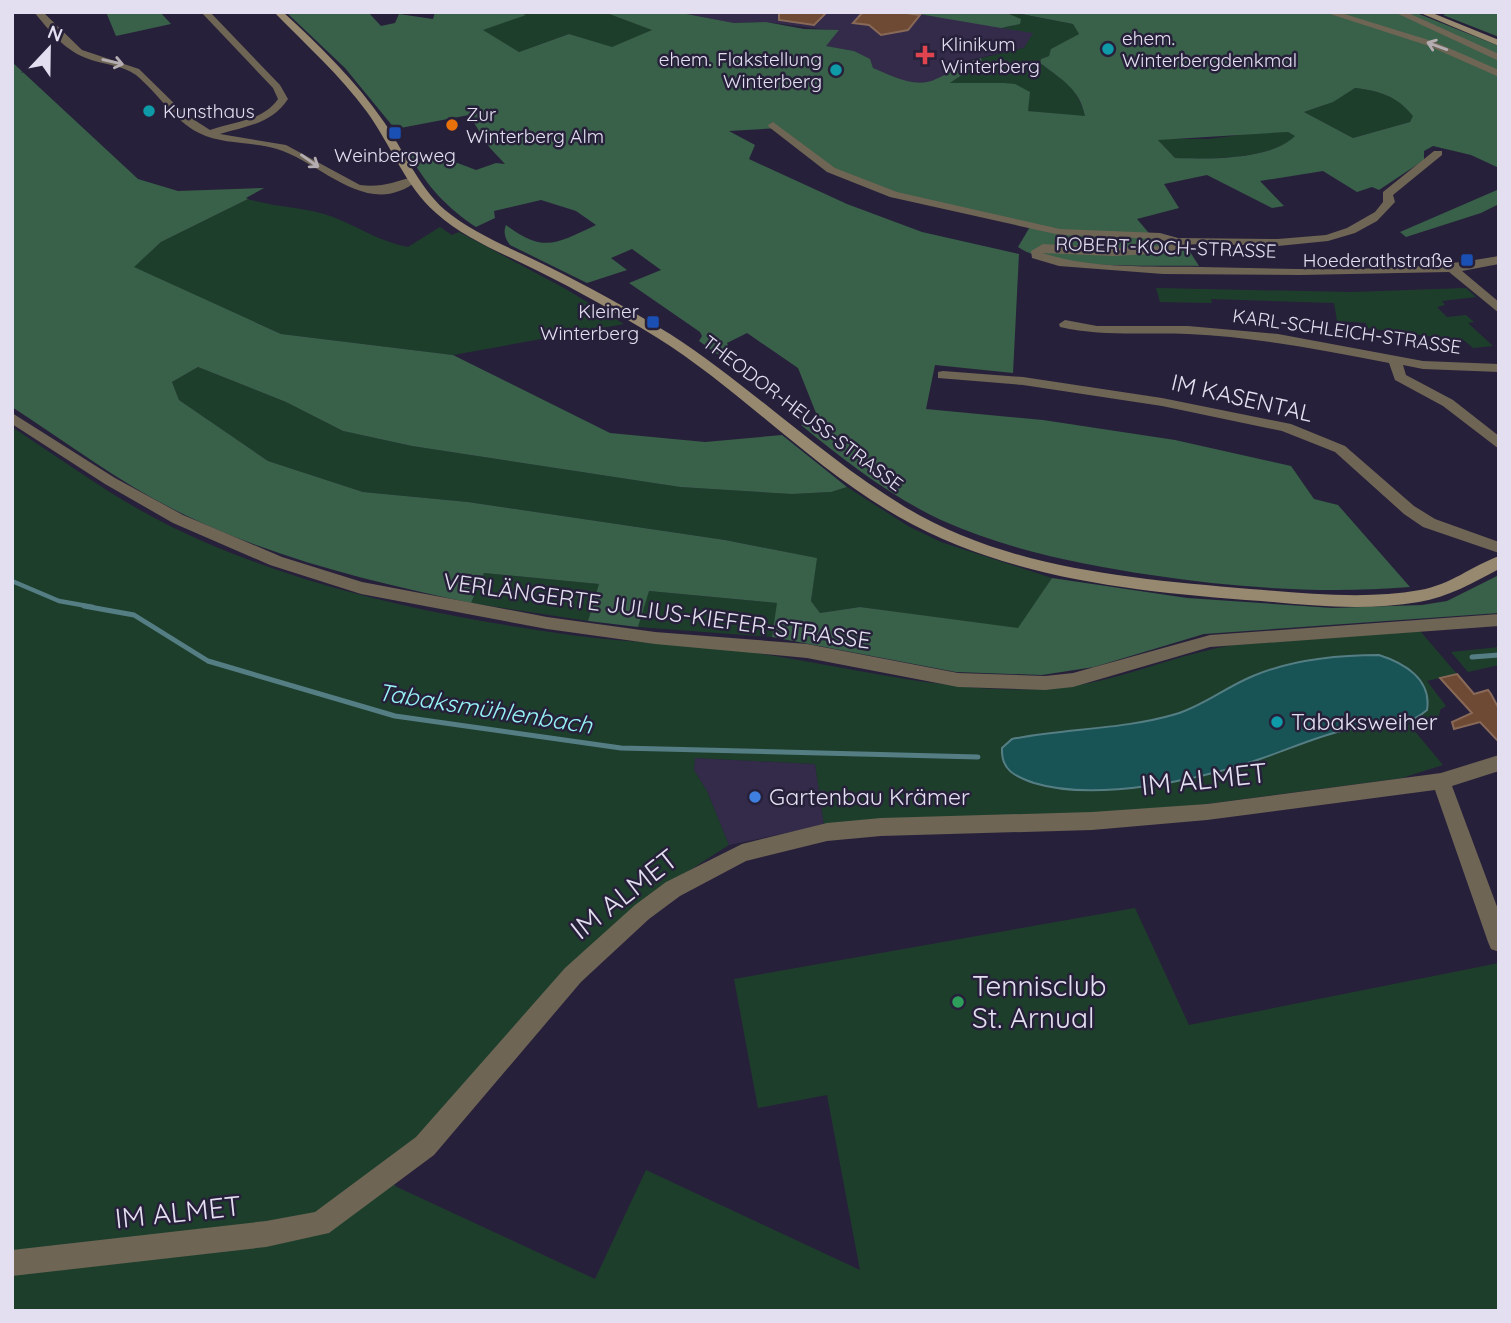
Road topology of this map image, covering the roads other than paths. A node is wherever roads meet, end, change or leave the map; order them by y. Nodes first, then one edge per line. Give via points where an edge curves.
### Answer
1 (38, 12) edge
2 (205, 12) edge
3 (278, 12) edge
4 (1328, 12) edge
5 (1398, 12) edge
6 (1428, 13) edge
7 (1499, 43) edge
8 (1499, 58) edge
9 (1499, 74) edge
10 (773, 125) dead end
11 (209, 134) junction
12 (1438, 153) dead end
13 (417, 185) junction
14 (1177, 242) junction
15 (1499, 260) edge
16 (1451, 268) junction
17 (1499, 309) edge
18 (1065, 324) dead end
19 (1395, 360) junction
20 (1499, 368) edge
21 (943, 375) dead end
22 (12, 417) edge
23 (1499, 444) edge
24 (1499, 548) edge
25 (1499, 562) edge
26 (1499, 620) edge
27 (1499, 763) edge
28 (1441, 781) junction
29 (1499, 942) edge
30 (12, 1263) edge

1 -> 11 street via 80,52 139,72 192,125
2 - 11 street via 277,87 283,99 264,116
3 - 13 street, THEODOR-HEUSS-STRASSE via 353,86
9 -> 4 street via 1433,44
5 - 8 street
6 - 7 street
10 - 14 street, ROBERT-KOCH-STRASSE via 831,170 894,195 1060,232 1160,236
11 -> 13 street via 292,150 345,184 383,190
12 - 14 street via 1387,194 1389,206 1384,211 1346,232 1287,242
13 - 25 street, THEODOR-HEUSS-STRASSE via 444,214 477,237 578,286 670,340 903,513 991,551 1138,583 1329,600 1422,596 1455,586
14 - 16 street, ROBERT-KOCH-STRASSE via 1171,249 1043,248 1036,255 1061,264 1171,269
15 - 16 street, ROBERT-KOCH-STRASSE
16 - 17 street
18 - 19 street, KARL-SCHLEICH-STRASSE via 1097,330 1188,330 1278,338
19 - 20 street, KARL-SCHLEICH-STRASSE via 1452,368
19 - 23 street via 1400,377 1448,403
21 - 24 street, IM KASENTAL via 1023,381 1174,404 1286,428 1339,449 1429,523
22 - 26 street, VERLÄNGERTE JULIUS-KIEFER-STRASSE via 178,519 276,561 361,587 547,623 807,651 958,680 1073,680 1210,641
27 - 28 street, IM ALMET
28 - 29 street
28 - 30 street, IM ALMET via 1159,817 856,829 742,853 673,889 642,912 573,975 425,1146 320,1224

